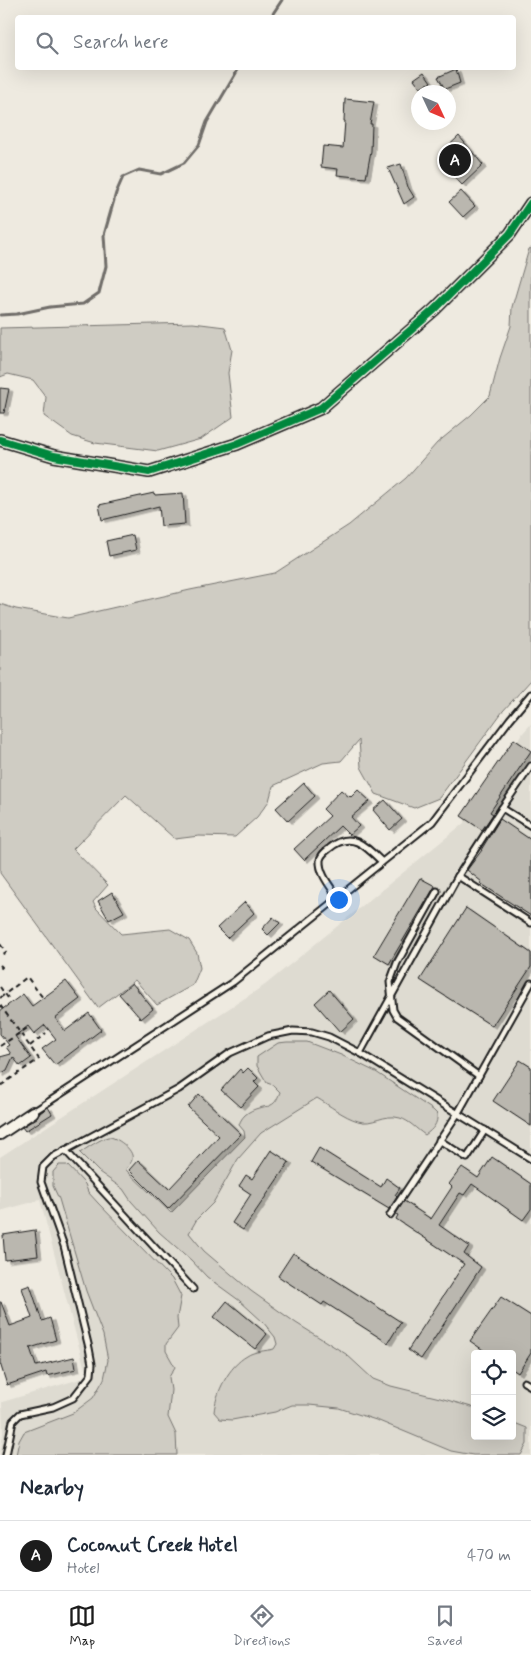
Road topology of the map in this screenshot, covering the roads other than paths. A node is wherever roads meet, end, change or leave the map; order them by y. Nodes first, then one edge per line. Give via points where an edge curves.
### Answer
1 (531, 203) edge
2 (0, 440) edge
3 (531, 694) edge
4 (531, 766) edge
5 (502, 808) junction
6 (531, 826) edge
7 (382, 862) junction
8 (458, 876) junction
9 (437, 891) dead end
10 (338, 898) junction
11 (531, 924) edge
12 (531, 983) edge
13 (392, 995) junction
14 (360, 1053) junction
15 (478, 1076) junction
16 (33, 1112) joint
17 (458, 1113) junction
18 (486, 1130) junction
19 (0, 1134) edge
20 (439, 1140) junction
21 (65, 1150) junction
22 (531, 1160) edge
23 (390, 1215) dead end
24 (193, 1289) dead end
25 (524, 1382) dead end
26 (531, 1386) edge
27 (6, 1455) edge

1 - 2 street via 510,234 434,310 320,408 237,444 149,472 54,456
3 - 7 lane via 432,822
4 - 5 lane
5 - 6 lane
5 - 8 lane
7 - 10 lane
7 - 10 lane via 372,851 353,840 336,842 322,854 320,861 324,878
8 - 11 lane
8 - 13 lane
9 - 13 lane via 397,963 390,982
10 - 16 lane via 233,982
12 - 15 lane
13 - 14 lane
13 - 15 lane via 397,1017
14 - 17 lane
14 - 21 lane via 312,1032 293,1031 268,1036 230,1053 179,1089
15 - 17 lane
16 - 19 street
17 - 18 lane
17 - 20 lane
18 - 20 lane via 467,1158
18 - 22 lane
20 - 23 lane
21 - 24 lane
21 - 27 lane via 47,1162 41,1182 64,1246 89,1348 91,1375 73,1398 53,1407 20,1414 13,1421
25 - 26 lane

